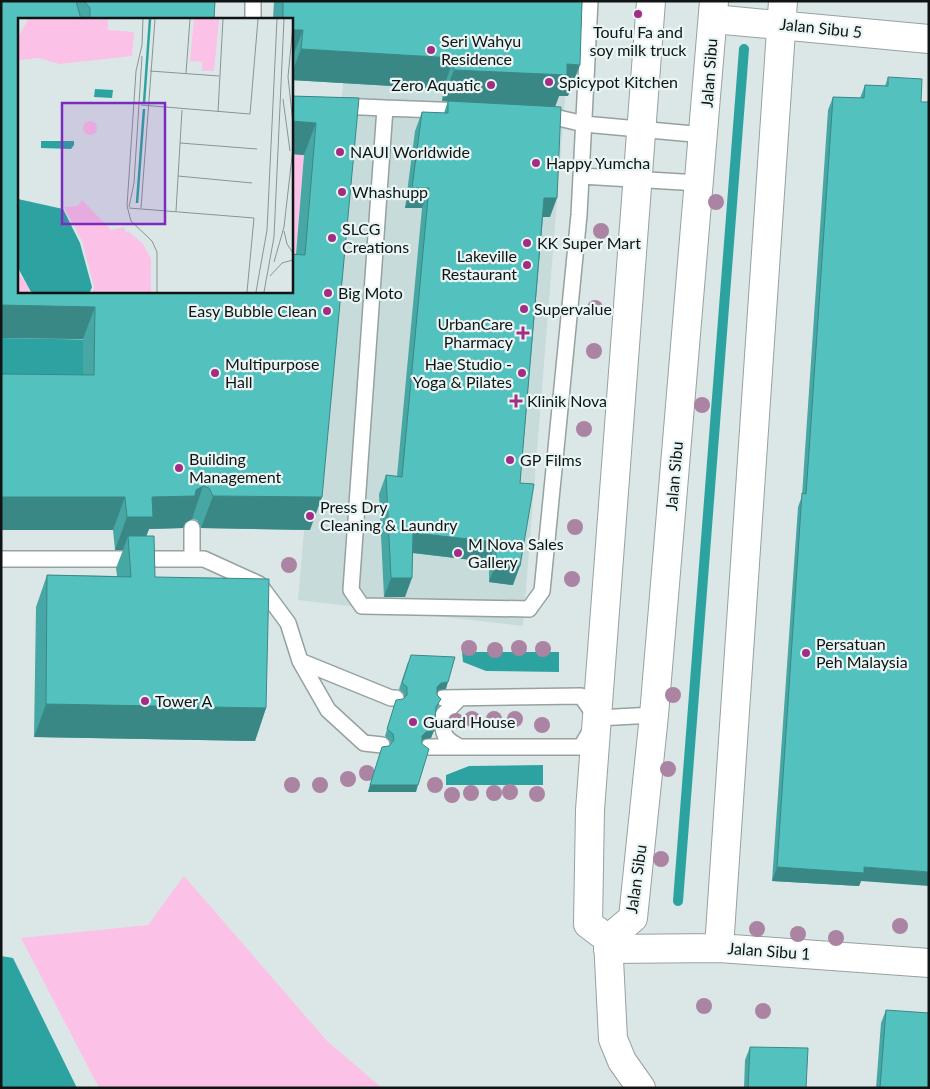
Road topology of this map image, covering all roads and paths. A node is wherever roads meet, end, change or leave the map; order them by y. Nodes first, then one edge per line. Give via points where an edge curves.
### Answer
1 (253, 1) edge
2 (590, 1) edge
3 (651, 1) edge
4 (713, 10) edge
5 (782, 12) edge
6 (253, 18) edge
7 (929, 39) edge
8 (319, 105) edge
9 (385, 108) junction
10 (482, 112) edge
11 (530, 114) edge
12 (584, 124) junction
13 (642, 128) junction
14 (704, 135) junction
15 (581, 176) junction
16 (637, 178) junction
17 (699, 184) junction
18 (192, 528) edge
19 (1, 559) edge
20 (192, 559) junction
21 (300, 661) junction
22 (396, 698) edge
23 (443, 698) edge
24 (460, 698) junction
25 (654, 715) junction
26 (597, 718) junction
27 (382, 745) edge
28 (428, 747) edge
29 (460, 747) junction
30 (608, 944) junction
31 (719, 948) junction
32 (929, 963) edge
33 (641, 1088) edge

1 - 6 lane
2 - 12 lane
3 - 13 street
4 - 5 street, Jalan Sibu 5
4 - 14 street, Jalan Sibu
5 - 7 street, Jalan Sibu 5
5 - 31 street
8 - 9 lane
9 - 10 lane
9 - 15 lane via 351,590 362,606 529,609 542,591
11 - 12 lane via 550,115
12 - 13 lane
12 - 15 lane
13 - 14 lane
13 - 16 street
14 - 17 street, Jalan Sibu
15 - 16 lane
16 - 17 lane
16 - 26 street
17 - 25 street, Jalan Sibu
18 - 20 lane
19 - 20 lane
20 - 21 lane via 204,559 259,584 288,623
21 - 22 lane
21 - 27 lane via 328,710 364,743
23 - 24 lane
24 - 26 lane via 581,696
24 - 29 lane via 443,715 443,732 448,741
25 - 26 lane
25 - 30 street, Jalan Sibu via 633,918
26 - 29 lane via 581,747
26 - 30 street via 590,810 588,924
28 - 29 lane
30 - 31 street, Jalan Sibu 1
30 - 33 street via 613,1039 622,1061
31 - 32 street, Jalan Sibu 1

